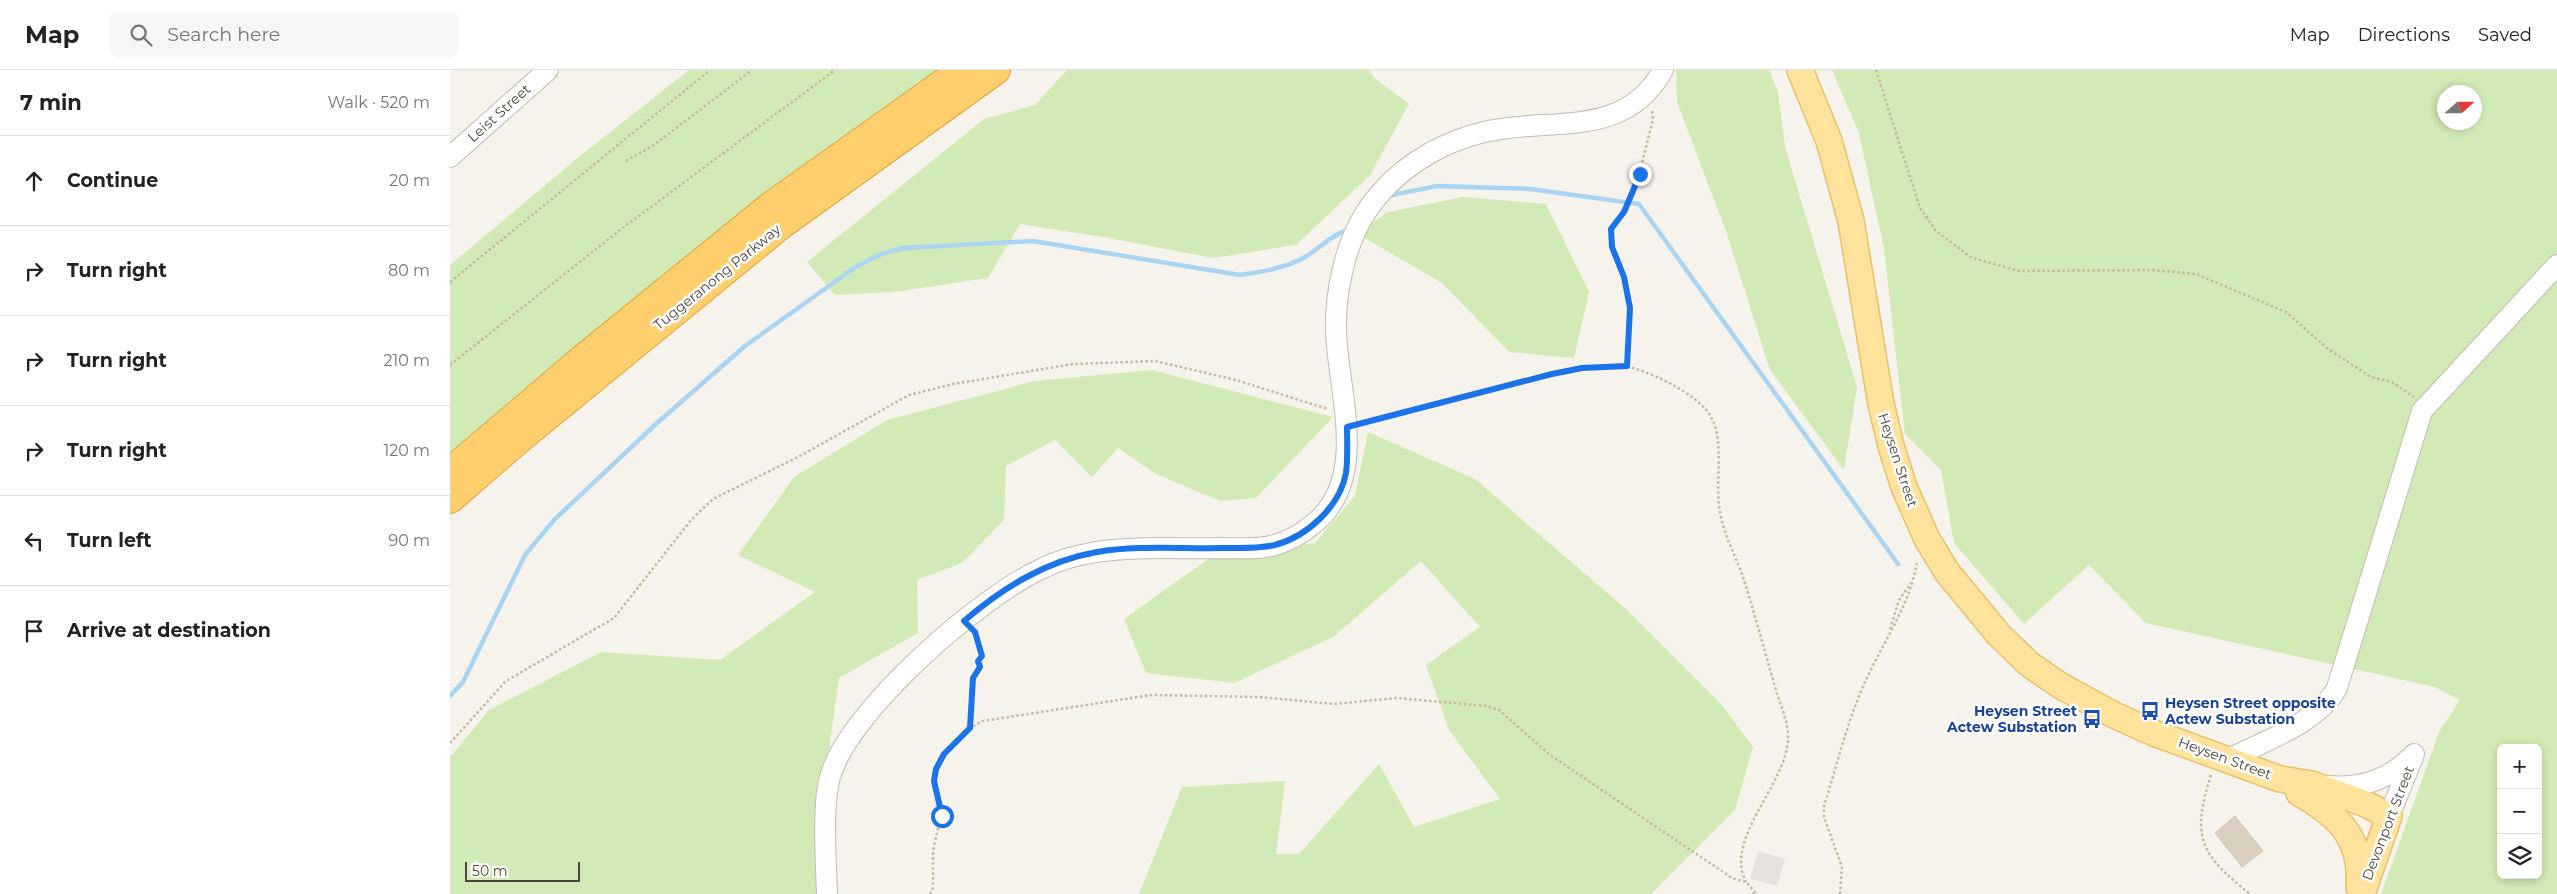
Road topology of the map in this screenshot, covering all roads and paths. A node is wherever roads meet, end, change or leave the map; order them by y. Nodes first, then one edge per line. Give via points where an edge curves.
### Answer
1 (548, 70) edge
2 (710, 70) edge
3 (752, 70) edge
4 (835, 70) edge
5 (962, 70) edge
6 (996, 70) edge
7 (1663, 70) edge
8 (1800, 70) edge
9 (1876, 70) edge
10 (1651, 90) junction
11 (450, 157) edge
12 (626, 161) dead end
13 (2557, 265) edge
14 (450, 282) edge
15 (450, 366) edge
16 (1627, 366) junction
17 (2427, 406) junction
18 (1345, 420) junction
19 (450, 472) edge
20 (450, 499) edge
21 (964, 621) junction
22 (1889, 632) junction
23 (970, 728) junction
24 (450, 743) edge
25 (2223, 757) junction
26 (2297, 785) junction
27 (2387, 821) junction
28 (1746, 882) junction
29 (1755, 893) edge
30 (827, 894) edge
31 (930, 894) edge
32 (1840, 894) edge
33 (2250, 894) edge
34 (2358, 894) edge
35 (2362, 894) edge

1 - 11 street, Leist Street
2 - 14 path
3 - 12 path via 654,145
4 - 15 path via 620,230
5 - 19 highway, Tuggeranong Parkway via 771,206
6 - 20 highway, Tuggeranong Parkway via 782,224
7 - 10 street
8 - 25 main road, Heysen Street via 1829,141 1851,221 1891,446 1904,487 1927,540 1947,572 1987,621 2029,664 2114,715
9 - 17 path via 1920,208 1936,231 1972,258 2018,271 2151,270 2196,274 2286,312 2328,349 2371,377 2392,382
10 - 16 path via 1653,119 1640,174 1627,206 1611,229 1612,247 1624,277 1630,308
10 - 18 street via 1637,104 1600,120 1511,127 1457,140 1424,157 1388,186 1366,212 1351,245 1338,295 1336,328
13 - 17 street
16 - 18 path via 1582,368
16 - 28 path via 1697,400 1717,429 1717,498 1721,519 1788,722 1788,743 1776,777 1747,836 1741,864
17 - 25 street via 2422,411 2332,697 2310,718
18 - 21 street via 1346,472 1342,486 1324,514 1295,537 1275,545 1253,548 1148,548 1098,552 1067,559 1027,576
18 - 24 path via 1236,380 1155,361 1073,364 953,384 909,395 798,457 713,499 691,520 614,618 506,681
21 - 23 path via 975,632 982,656 973,678
21 - 30 street via 878,700 847,740 830,776 827,795
22 - 22 path via 1894,612 1912,581 1905,607
22 - 32 path via 1853,712 1824,806 1824,817 1842,867
23 - 28 path via 993,718 1152,695 1259,697 1334,704 1396,698 1487,706 1499,710 1550,756 1732,878
23 - 31 path via 944,754 934,775 942,810 933,851 933,888
25 - 26 main road, Heysen Street
25 - 33 path via 2200,814 2203,839 2217,867
26 - 27 main road, Heysen Street via 2368,805
26 - 27 street, Devonport Street via 2343,787 2374,782 2397,769 2415,753
26 - 34 main road via 2350,836 2359,862
27 - 35 main road, Devonport Street
28 - 29 path

